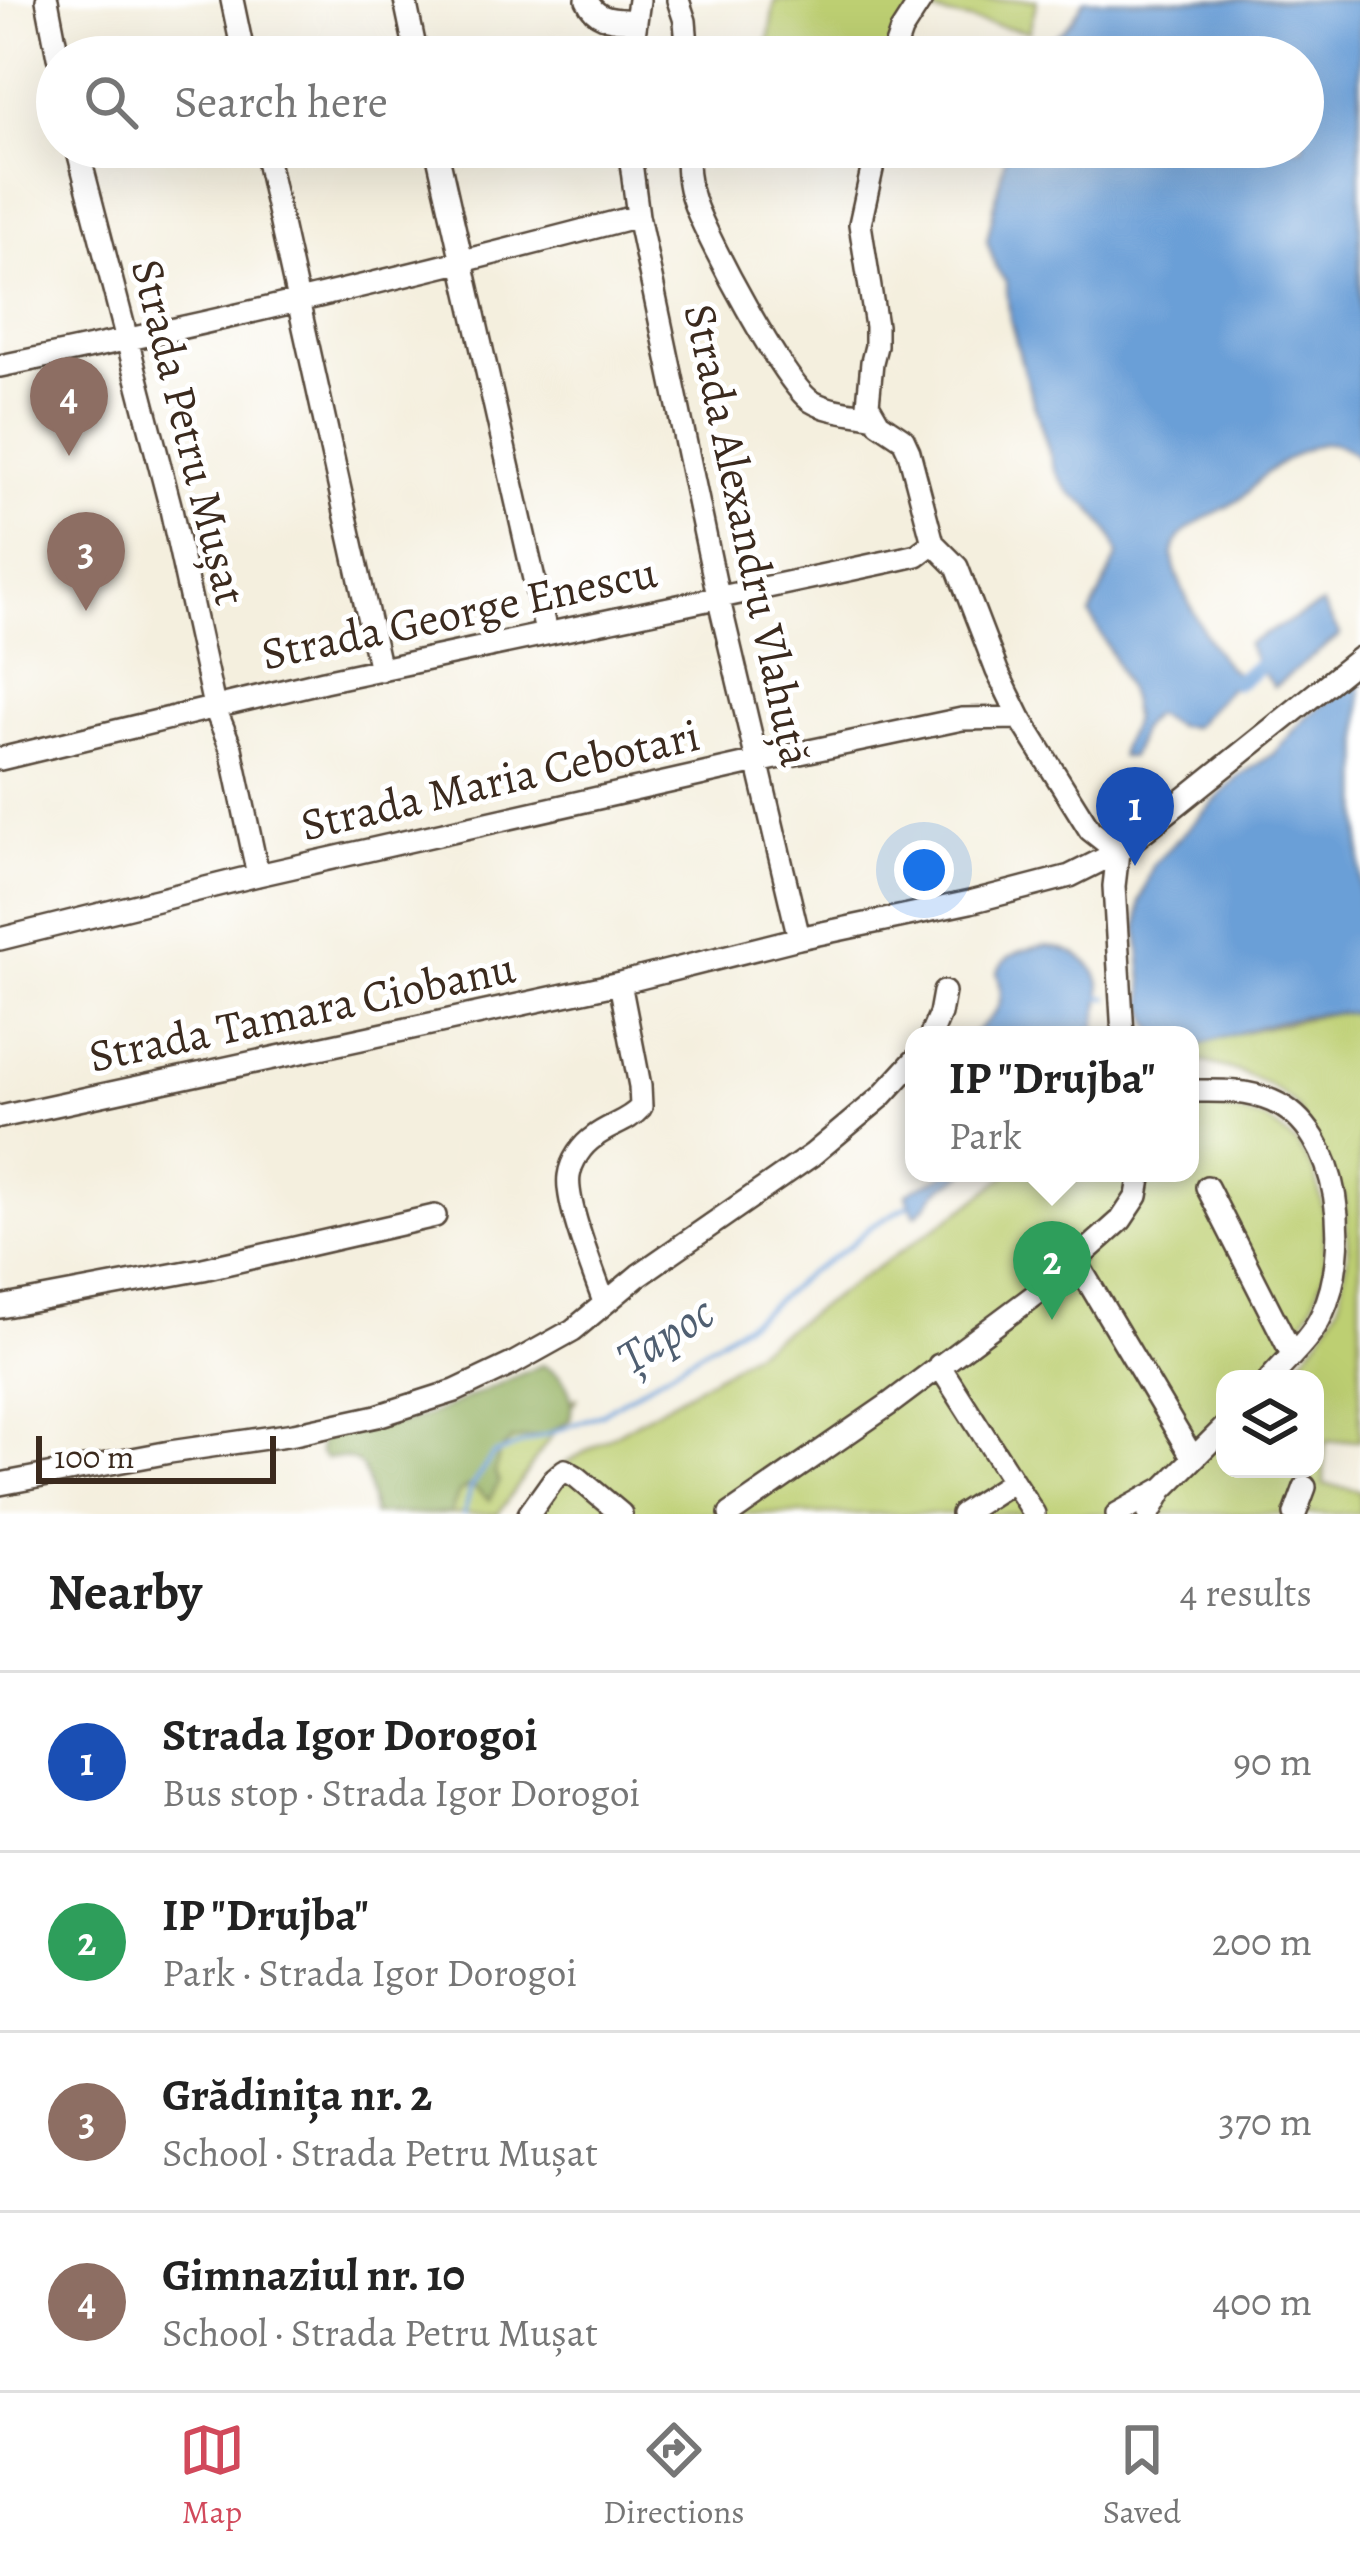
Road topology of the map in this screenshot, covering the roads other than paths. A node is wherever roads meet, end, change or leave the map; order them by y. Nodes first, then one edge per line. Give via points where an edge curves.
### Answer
1 (47, 0) edge
2 (232, 0) edge
3 (405, 0) edge
4 (587, 0) edge
5 (678, 0) edge
6 (922, 0) edge
7 (638, 10) edge
8 (54, 36) edge
9 (240, 36) edge
10 (413, 36) edge
11 (686, 36) edge
12 (900, 36) edge
13 (83, 168) edge
14 (269, 168) edge
15 (441, 168) edge
16 (632, 168) edge
17 (686, 168) edge
18 (872, 168) edge
19 (638, 216) junction
20 (462, 262) junction
21 (297, 300) junction
22 (128, 340) junction
23 (0, 366) edge
24 (874, 417) junction
25 (933, 543) junction
26 (718, 596) junction
27 (546, 632) junction
28 (1360, 658) edge
29 (380, 670) junction
30 (214, 706) junction
31 (1020, 718) junction
32 (0, 759) edge
33 (757, 762) junction
34 (1118, 852) junction
35 (258, 875) junction
36 (799, 938) junction
37 (0, 939) edge
38 (620, 983) junction
39 (944, 992) dead end
40 (935, 1026) edge
41 (1123, 1026) edge
42 (905, 1071) edge
43 (1199, 1090) edge
44 (0, 1117) edge
45 (1139, 1182) edge
46 (1207, 1187) dead end
47 (435, 1216) dead end
48 (1076, 1261) junction
49 (604, 1302) junction
50 (0, 1307) edge
51 (1292, 1354) junction
52 (939, 1365) junction
53 (1278, 1370) edge
54 (1216, 1436) edge
55 (1193, 1458) junction
56 (1013, 1481) junction
57 (0, 1484) edge
58 (1305, 1487) dead end
59 (1163, 1489) junction
60 (529, 1514) edge
61 (621, 1514) edge
62 (730, 1514) edge
63 (962, 1514) edge
64 (1034, 1514) edge
65 (1117, 1514) edge
66 (1149, 1514) edge
67 (1295, 1514) edge

1 - 8 street
2 - 9 street
3 - 10 street
4 - 7 street via 601,17
5 - 11 street
6 - 12 street
13 - 22 street, Strada Petru Mușat
14 - 21 street
15 - 20 street
16 - 19 street, Strada Аlexandru Vlahuță
17 - 24 street via 700,219 806,399
18 - 24 street via 860,224 876,326 867,396
19 - 20 street
19 - 26 street, Strada Аlexandru Vlahuță
20 - 21 street
20 - 27 street
21 - 22 street
21 - 29 street
22 - 23 street
22 - 30 street, Strada Petru Mușat
24 - 25 street via 903,439
25 - 26 street, Strada George Enescu via 917,555
25 - 31 street via 957,567
26 - 27 street, Strada George Enescu
26 - 33 street, Strada Аlexandru Vlahuță
27 - 29 street, Strada George Enescu
28 - 34 street, Strada Tamara Ciobanu
29 - 30 street, Strada George Enescu
30 - 32 street, Strada George Enescu
30 - 35 street, Strada Petru Mușat
31 - 33 street, Strada Maria Cebotari via 962,718
31 - 34 street via 1090,830
33 - 35 street, Strada Maria Cebotari
33 - 36 street, Strada Аlexandru Vlahuță
34 - 36 street, Strada Tamara Ciobanu via 1070,876
34 - 41 street
35 - 37 street, Strada Maria Cebotari
36 - 38 street, Strada Tamara Ciobanu
38 - 44 street, Strada Tamara Ciobanu
38 - 49 street via 641,1107 588,1142 568,1181
39 - 40 street
42 - 49 street via 812,1155
43 - 51 street via 1274,1101 1302,1121 1317,1145 1337,1209 1338,1262 1322,1316
45 - 48 street via 1121,1220
46 - 51 street
47 - 50 street
48 - 52 street
48 - 55 street
49 - 57 street via 540,1349 413,1406
51 - 53 street
52 - 56 street
52 - 62 street
54 - 55 street
55 - 59 street
56 - 63 street
56 - 64 street
58 - 67 street
59 - 65 street
59 - 66 street
60 - 61 street via 565,1470

